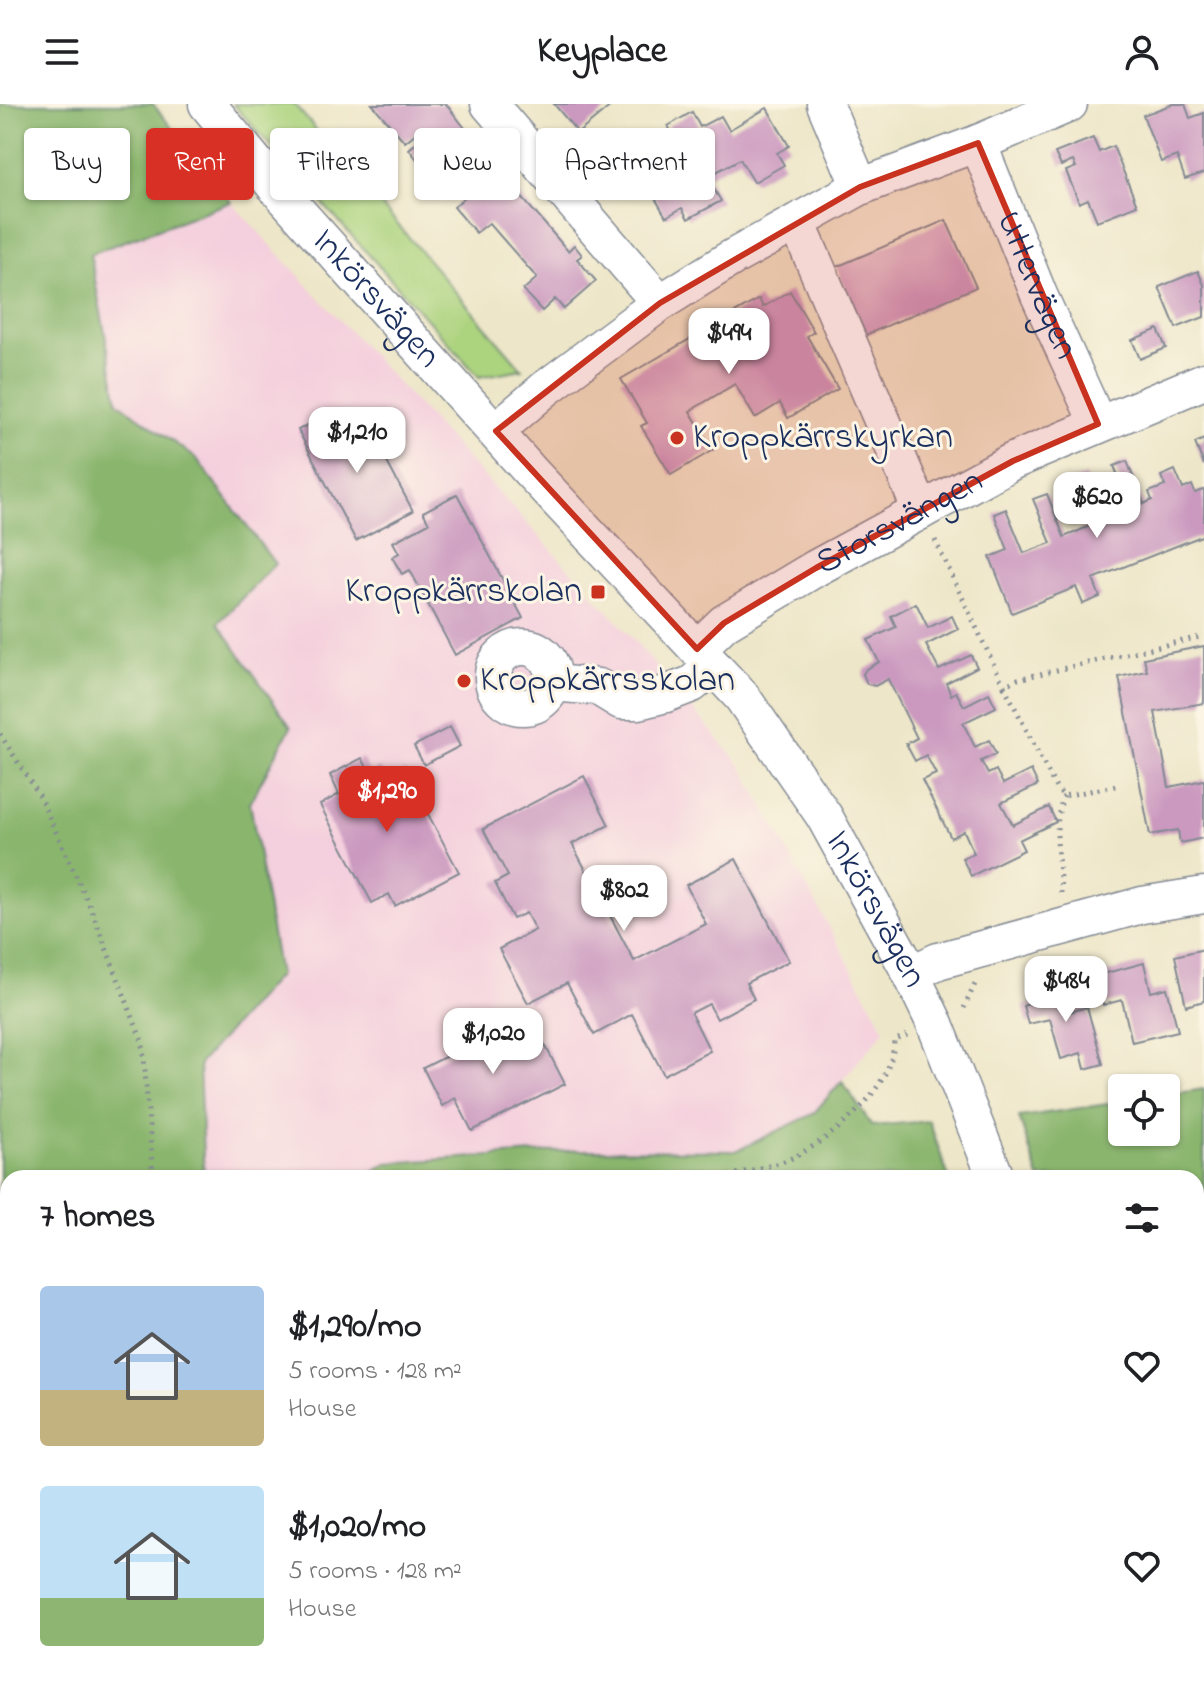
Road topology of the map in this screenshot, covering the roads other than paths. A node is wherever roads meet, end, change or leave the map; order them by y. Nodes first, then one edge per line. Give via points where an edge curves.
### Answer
1 (207, 104) edge
2 (489, 104) edge
3 (825, 104) edge
4 (1069, 104) edge
5 (978, 143) junction
6 (860, 187) junction
7 (797, 222) junction
8 (660, 303) junction
9 (1204, 381) edge
10 (1098, 424) junction
11 (496, 431) junction
12 (921, 511) junction
13 (705, 657) junction
14 (552, 683) dead end
15 (1204, 895) edge
16 (911, 974) junction
17 (992, 1170) edge

1 - 11 street, Inkörsvägen
2 - 8 street
3 - 6 street
4 - 5 street
5 - 6 street
5 - 10 street, Uttervägen
6 - 7 street
7 - 8 street
7 - 12 street
8 - 11 street
9 - 10 street, Storsvängen
10 - 12 street, Storsvängen via 1013,461
11 - 13 street, Inkörsvägen
12 - 13 street, Storsvängen via 724,623
13 - 14 street via 692,684 638,701 621,701 598,687
13 - 16 street, Inkörsvägen via 742,697 824,816
15 - 16 street via 1142,905 938,961
16 - 17 street, Inkörsvägen via 916,1032

